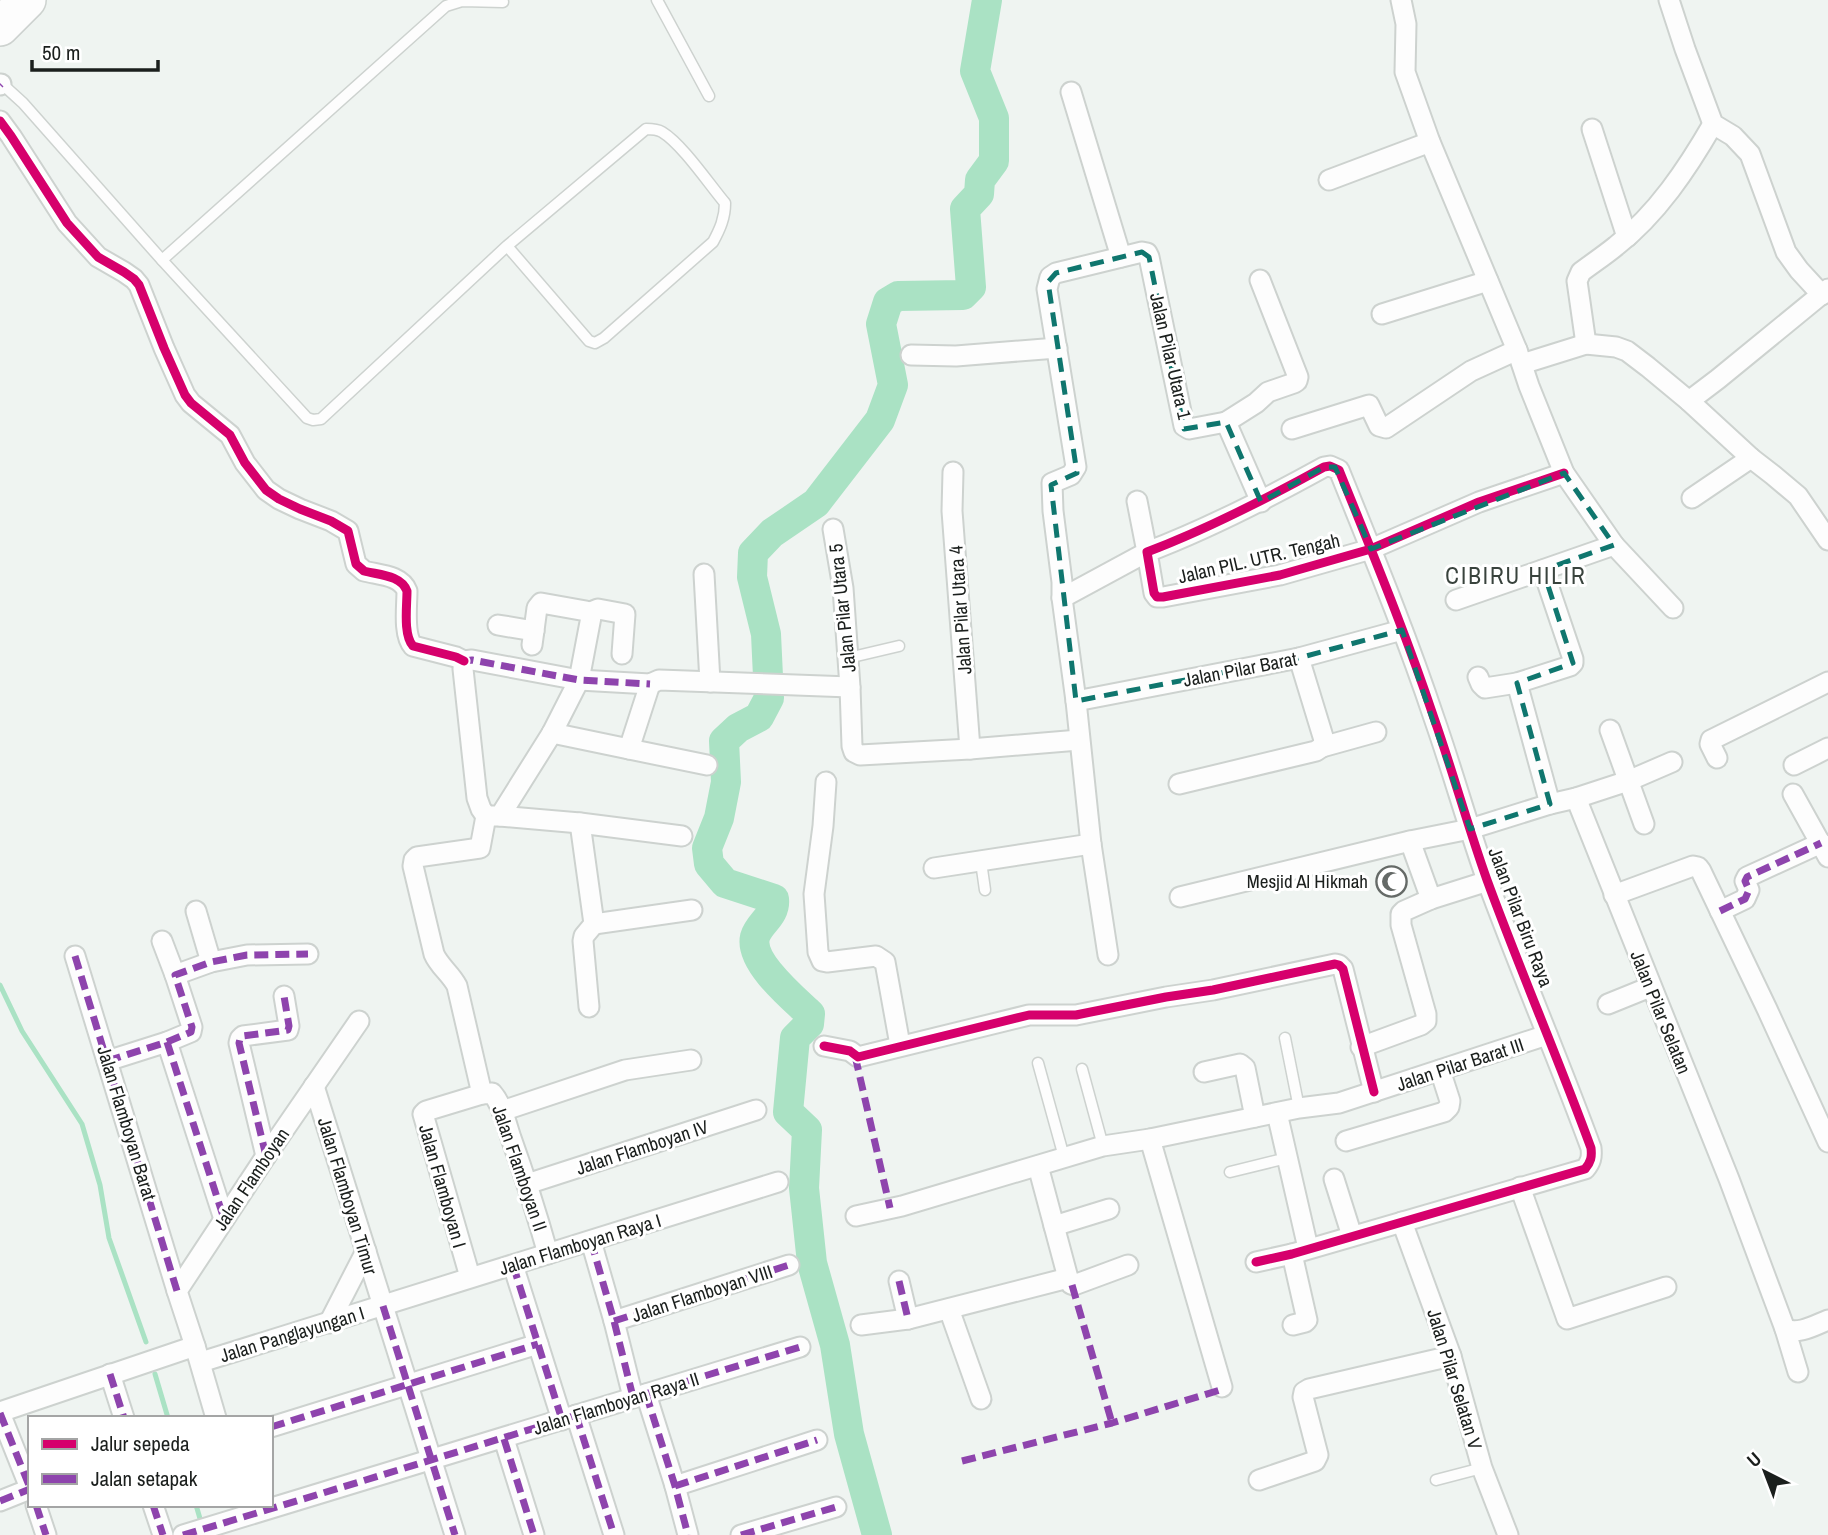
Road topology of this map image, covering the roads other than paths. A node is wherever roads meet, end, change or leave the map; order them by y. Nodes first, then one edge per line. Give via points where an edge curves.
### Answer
1 (27, 0) edge
2 (657, 0) edge
3 (1401, 0) edge
4 (1669, 0) edge
5 (503, 2) dead end
6 (0, 27) edge
7 (0, 84) edge
8 (1071, 92) dead end
9 (709, 96) dead end
10 (0, 121) edge
11 (1713, 124) junction
12 (1592, 129) dead end
13 (1430, 142) junction
14 (1329, 180) dead end
15 (1626, 237) junction
16 (507, 246) junction
17 (1121, 257) junction
18 (162, 260) junction
19 (1260, 280) dead end
20 (1488, 281) junction
21 (1825, 292) edge
22 (1382, 314) dead end
23 (1586, 344) junction
24 (1056, 348) junction
25 (911, 355) dead end
26 (1520, 357) junction
27 (1689, 401) junction
28 (1226, 422) junction
29 (1292, 429) dead end
30 (1751, 458) junction
31 (953, 472) dead end
32 (1564, 473) junction
33 (1692, 498) dead end
34 (1137, 501) dead end
35 (1261, 502) junction
36 (833, 529) dead end
37 (1828, 540) edge
38 (1614, 545) junction
39 (1371, 549) junction
40 (1147, 552) junction
41 (1543, 570) junction
42 (704, 574) dead end
43 (1062, 598) junction
44 (1456, 600) dead end
45 (1674, 608) dead end
46 (588, 612) junction
47 (498, 625) dead end
48 (1402, 629) junction
49 (899, 646) dead end
50 (622, 654) dead end
51 (1299, 657) junction
52 (848, 658) junction
53 (464, 662) junction
54 (1478, 677) dead end
55 (579, 680) junction
56 (710, 682) junction
57 (1828, 682) edge
58 (1517, 683) junction
59 (650, 684) junction
60 (850, 687) junction
61 (1076, 701) junction
62 (1610, 730) dead end
63 (1376, 732) dead end
64 (552, 733) junction
65 (1079, 740) junction
66 (1322, 747) junction
67 (1828, 748) edge
68 (629, 749) junction
69 (970, 749) junction
70 (1717, 758) dead end
71 (1672, 762) dead end
72 (707, 765) dead end
73 (1794, 765) dead end
74 (1628, 781) junction
75 (826, 782) dead end
76 (1179, 784) dead end
77 (1793, 793) dead end
78 (1576, 798) junction
79 (1550, 804) junction
80 (493, 816) junction
81 (580, 823) junction
82 (1644, 824) dead end
83 (1469, 829) junction
84 (682, 836) dead end
85 (1410, 841) junction
86 (1091, 844) junction
87 (1824, 850) edge
88 (981, 862) junction
89 (934, 868) dead end
90 (1488, 881) junction
91 (985, 890) dead end
92 (1614, 895) junction
93 (1180, 897) dead end
94 (1431, 900) junction
95 (692, 910) dead end
96 (196, 911) dead end
97 (1720, 911) junction
98 (594, 925) junction
99 (162, 941) dead end
100 (308, 954) dead end
101 (1108, 955) dead end
102 (75, 956) dead end
103 (211, 962) junction
104 (175, 975) junction
105 (1650, 986) junction
106 (284, 996) dead end
107 (1608, 1004) dead end
108 (589, 1007) dead end
109 (359, 1021) dead end
110 (1547, 1035) junction
111 (1285, 1038) dead end
112 (167, 1042) junction
113 (900, 1045) junction
114 (824, 1046) dead end
115 (1362, 1046) junction
116 (691, 1060) dead end
117 (107, 1061) junction
118 (1038, 1063) dead end
119 (1082, 1069) dead end
120 (1440, 1070) junction
121 (1204, 1072) dead end
122 (314, 1086) junction
123 (1374, 1092) junction
124 (482, 1094) junction
125 (1300, 1108) junction
126 (756, 1110) dead end
127 (502, 1111) junction
128 (1277, 1113) junction
129 (1255, 1117) junction
130 (1150, 1139) junction
131 (1346, 1141) dead end
132 (1828, 1142) edge
133 (1103, 1146) junction
134 (266, 1156) junction
135 (1064, 1157) junction
136 (1287, 1158) junction
137 (1038, 1166) junction
138 (1230, 1172) dead end
139 (1334, 1179) dead end
140 (778, 1182) dead end
141 (527, 1184) junction
142 (1520, 1187) junction
143 (1109, 1209) dead end
144 (856, 1216) dead end
145 (224, 1219) junction
146 (1402, 1222) junction
147 (1054, 1226) junction
148 (1352, 1236) junction
149 (591, 1241) junction
150 (366, 1251) junction
151 (1300, 1251) junction
152 (548, 1254) junction
153 (1256, 1262) dead end
154 (513, 1265) junction
155 (789, 1265) dead end
156 (1128, 1265) dead end
157 (470, 1278) junction
158 (1068, 1278) junction
159 (900, 1281) dead end
160 (1667, 1287) dead end
161 (177, 1291) junction
162 (383, 1306) junction
163 (948, 1309) junction
164 (908, 1319) junction
165 (1828, 1320) edge
166 (614, 1321) junction
167 (329, 1323) junction
168 (861, 1325) dead end
169 (1293, 1325) dead end
170 (1785, 1329) junction
171 (538, 1344) junction
172 (800, 1347) dead end
173 (198, 1354) junction
174 (1451, 1356) junction
175 (1798, 1372) dead end
176 (110, 1374) junction
177 (408, 1384) junction
178 (1222, 1387) dead end
179 (639, 1395) junction
180 (981, 1399) dead end
181 (0, 1412) edge
182 (123, 1416) edge
183 (215, 1416) edge
184 (569, 1417) junction
185 (273, 1426) edge
186 (504, 1438) junction
187 (817, 1440) dead end
188 (432, 1460) junction
189 (1482, 1468) junction
190 (1259, 1480) dead end
191 (1436, 1480) dead end
192 (28, 1484) edge
193 (675, 1486) junction
194 (28, 1490) edge
195 (0, 1501) edge
196 (37, 1507) edge
197 (154, 1507) edge
198 (836, 1507) dead end
199 (247, 1519) edge
200 (46, 1535) edge
201 (163, 1535) edge
202 (183, 1535) edge
203 (454, 1535) edge
204 (534, 1535) edge
205 (614, 1535) edge
206 (688, 1535) edge
207 (741, 1535) edge
208 (1508, 1535) edge

1 - 6 highway
2 - 9 lane
3 - 13 street via 1406,24 1405,72
4 - 11 street
5 - 18 lane via 462,1 446,6
7 - 18 lane via 23,103
8 - 17 street
10 - 53 street via 67,223 98,257 139,285 191,403 230,435 266,490 345,528 359,568 405,585 407,634 413,646
11 - 15 street via 1687,167
11 - 21 street via 1750,154 1786,252
12 - 15 street
13 - 14 street
13 - 20 street
15 - 23 street via 1578,276
16 - 16 lane via 646,129 664,132 725,203 713,242 595,343
16 - 18 lane via 321,419 313,420
17 - 24 street, Jalan Pilar Utara 1 via 1050,277 1047,289
17 - 28 street, Jalan Pilar Utara 1 via 1142,251 1149,257 1184,426
19 - 28 street via 1298,377
20 - 22 street
20 - 26 street
21 - 27 street
23 - 26 street
23 - 27 street via 1627,351
24 - 25 street
24 - 43 street via 1076,467 1071,475 1051,485
26 - 29 street via 1471,371 1386,428 1379,426 1369,405
26 - 32 street
27 - 30 street
28 - 35 street
30 - 33 street
30 - 37 street via 1798,496
31 - 69 street, Jalan Pilar Utara 4
32 - 38 street
32 - 39 street via 1479,502
34 - 40 street
35 - 39 street, Jalan PIL. UTR. Tengah via 1324,467 1335,467
35 - 40 street, Jalan PIL. UTR. Tengah
36 - 52 street, Jalan Pilar Utara 5
38 - 41 street
38 - 45 street
39 - 40 street, Jalan PIL. UTR. Tengah via 1280,575 1163,597 1154,593
39 - 48 street, Jalan Pilar Biru Raya
40 - 43 street
41 - 44 street
41 - 58 street via 1573,663
42 - 56 street
43 - 61 street
46 - 47 street via 541,603 533,638
46 - 50 street via 598,609 625,614
46 - 55 street via 591,617
48 - 51 street, Jalan Pilar Barat
48 - 83 street, Jalan Pilar Biru Raya
49 - 52 lane
51 - 61 street, Jalan Pilar Barat
51 - 66 street via 1324,740
52 - 60 street, Jalan Pilar Utara 5
53 - 55 street
53 - 80 street via 477,798 481,809
54 - 58 street via 1485,688
55 - 59 street
55 - 64 street
56 - 59 street via 659,680
56 - 60 street
57 - 70 street via 1711,740
58 - 79 street
59 - 68 street
60 - 69 street, Jalan Pilar Utara 5 via 854,752
61 - 65 street
62 - 74 street
63 - 66 street
64 - 68 street
64 - 80 street
65 - 69 street
65 - 86 street
66 - 76 street
67 - 73 street
68 - 72 street
71 - 74 street
74 - 78 street
74 - 82 street
75 - 113 street via 814,894 818,952 827,962 876,956 885,962
77 - 87 street
78 - 79 street
78 - 92 street, Jalan Pilar Selatan
79 - 83 street
80 - 81 street
80 - 124 street via 481,848 414,860 434,954 457,986
81 - 84 street
81 - 98 street
83 - 85 street
83 - 90 street, Jalan Pilar Biru Raya
85 - 93 street
85 - 94 street
86 - 88 street
86 - 101 street
87 - 97 street via 1747,877 1745,899
88 - 89 street
88 - 91 lane
90 - 94 street
90 - 110 street, Jalan Pilar Biru Raya
92 - 97 street via 1693,866 1701,871
92 - 105 street, Jalan Pilar Selatan
94 - 115 street via 1404,911 1400,918 1426,1021
95 - 98 street
96 - 103 street
97 - 132 street
98 - 108 street via 583,941
99 - 104 street
100 - 103 street via 247,955
102 - 117 street, Jalan Flamboyan Barat
103 - 104 street
104 - 112 street via 192,1027 191,1032
105 - 107 street
105 - 170 street, Jalan Pilar Selatan
106 - 134 street via 288,1030 243,1036 239,1042
109 - 122 street, Jalan Flamboyan
110 - 120 street, Jalan Pilar Barat III
110 - 142 street, Jalan Pilar Biru Raya via 1592,1157 1585,1169
111 - 125 lane
112 - 117 street
112 - 145 street
113 - 114 street via 858,1056
113 - 115 street via 1030,1016 1076,1015 1335,964 1343,969
115 - 123 street
116 - 127 street via 625,1070
117 - 161 street, Jalan Flamboyan Barat
118 - 135 lane
119 - 133 lane
120 - 123 street, Jalan Pilar Barat III
120 - 131 street via 1450,1101 1444,1112
121 - 129 street via 1243,1065
122 - 134 street, Jalan Flamboyan
122 - 150 street, Jalan Flamboyan Timur
123 - 125 street, Jalan Pilar Barat III
124 - 127 street, Jalan Flamboyan II via 495,1095
124 - 157 street, Jalan Flamboyan I via 423,1114
125 - 128 street, Jalan Pilar Barat III
126 - 141 street, Jalan Flamboyan IV
127 - 141 street, Jalan Flamboyan II
128 - 129 street, Jalan Pilar Barat III
128 - 136 street
129 - 130 street, Jalan Pilar Barat III
130 - 133 street, Jalan Pilar Barat III
130 - 178 street
133 - 135 street, Jalan Pilar Barat III
134 - 145 street, Jalan Flamboyan
135 - 137 street, Jalan Pilar Barat III
136 - 138 lane
136 - 151 street
137 - 144 street, Jalan Pilar Barat III
137 - 147 street
139 - 148 street
140 - 149 street, Jalan Flamboyan Raya I
141 - 152 street, Jalan Flamboyan II
142 - 146 street, Jalan Pilar Biru Raya
142 - 160 street via 1567,1319
143 - 147 street
145 - 161 street, Jalan Flamboyan
146 - 148 street, Jalan Pilar Biru Raya
146 - 174 street, Jalan Pilar Selatan V
147 - 158 street
148 - 151 street, Jalan Pilar Biru Raya
149 - 152 street, Jalan Flamboyan Raya I
149 - 166 street
150 - 162 street, Jalan Flamboyan Timur
150 - 167 street
151 - 153 street, Jalan Pilar Biru Raya
151 - 169 street via 1307,1320
152 - 154 street, Jalan Flamboyan Raya I
154 - 157 street, Jalan Flamboyan Raya I
154 - 171 street
155 - 166 street, Jalan Flamboyan VIII
156 - 158 street via 1074,1285
157 - 162 street, Jalan Flamboyan Raya I
158 - 163 street
159 - 164 street
161 - 173 street
162 - 167 street, Jalan Panglayungan I
162 - 177 street, Jalan Flamboyan Timur
163 - 164 street
163 - 180 street
164 - 168 street
165 - 170 street via 1797,1331
166 - 179 street
167 - 173 street, Jalan Panglayungan I
170 - 175 street, Jalan Pilar Selatan
171 - 177 street
171 - 184 street
172 - 179 street, Jalan Flamboyan Raya II
173 - 176 street, Jalan Panglayungan I
173 - 183 street
174 - 189 street, Jalan Pilar Selatan V
174 - 190 street via 1304,1392 1318,1455 1315,1461
176 - 181 street, Jalan Panglayungan I
176 - 182 street
177 - 185 street
177 - 188 street, Jalan Flamboyan Timur
179 - 184 street, Jalan Flamboyan Raya II
179 - 193 street
181 - 192 street
184 - 186 street, Jalan Flamboyan Raya II
184 - 205 street
186 - 188 street, Jalan Flamboyan Raya II
186 - 204 street
187 - 193 street
188 - 199 street, Jalan Flamboyan Raya II
188 - 203 street, Jalan Flamboyan Timur
189 - 191 lane
189 - 208 street, Jalan Pilar Selatan V
193 - 206 street
194 - 195 street
196 - 200 street
197 - 201 street
198 - 207 street
199 - 202 street, Jalan Flamboyan Raya II

